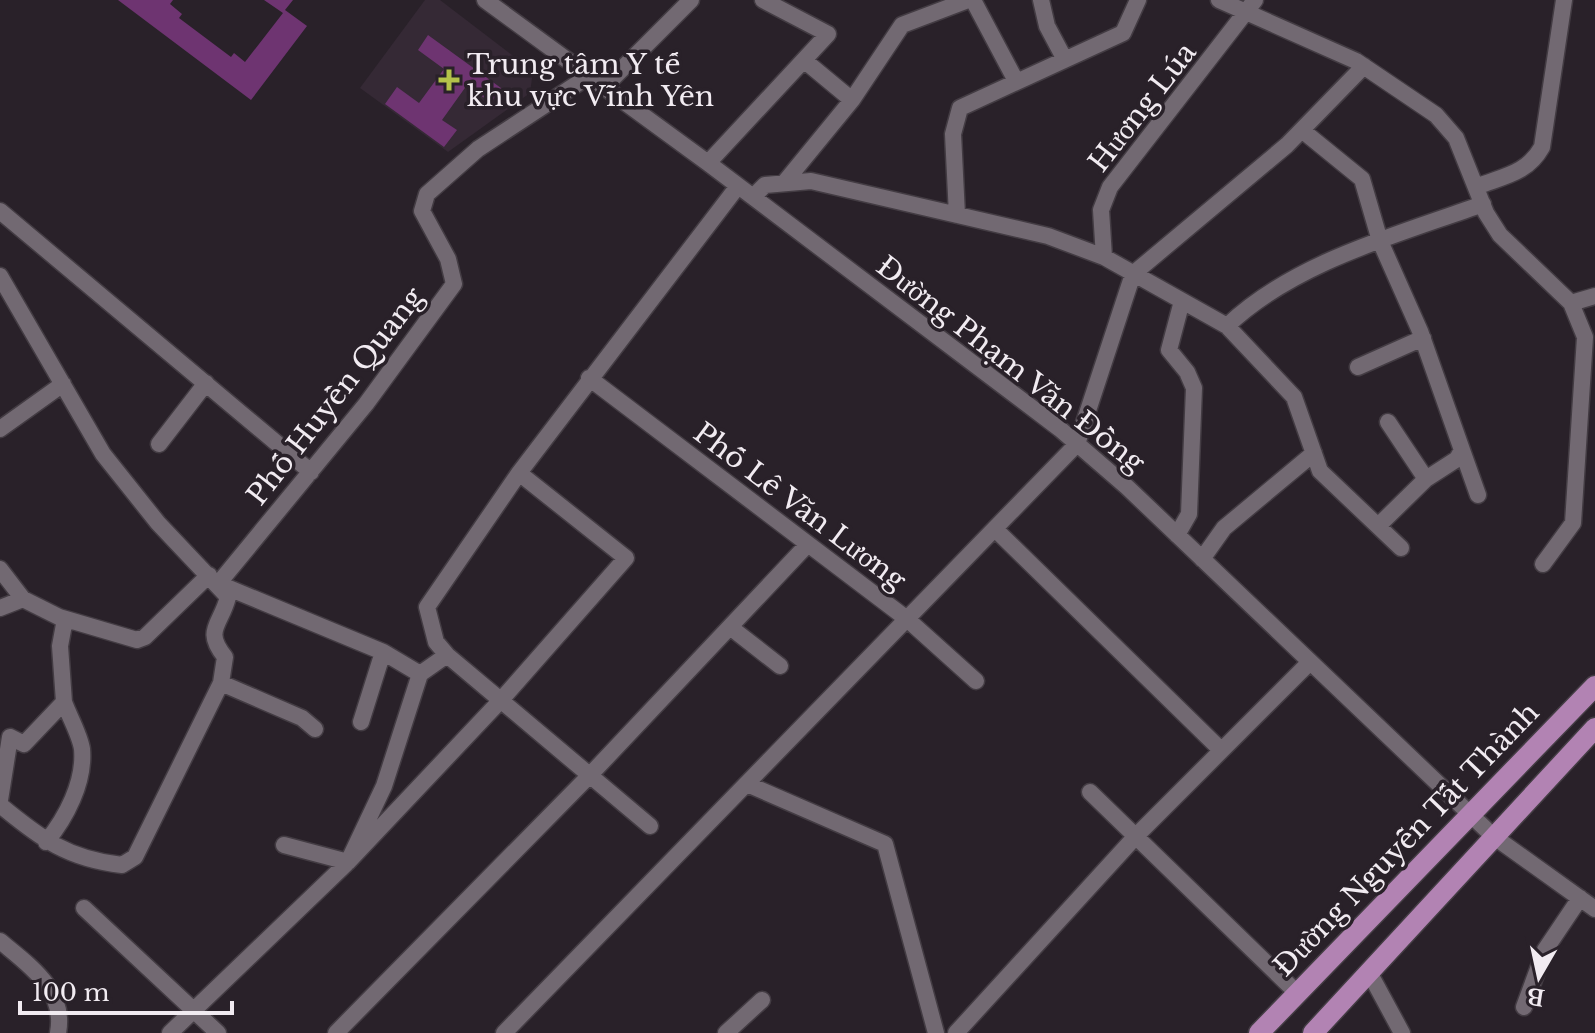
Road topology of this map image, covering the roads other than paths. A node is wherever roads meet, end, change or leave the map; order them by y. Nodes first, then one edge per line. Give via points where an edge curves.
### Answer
1 (691, 0) edge
2 (763, 0) edge
3 (970, 0) edge
4 (1041, 0) edge
5 (1138, 0) edge
6 (1219, 0) edge
7 (1564, 0) edge
8 (495, 3) edge
9 (1251, 7) edge
10 (1064, 58) junction
11 (805, 61) junction
12 (1364, 66) junction
13 (589, 76) junction
14 (1016, 81) junction
15 (604, 87) junction
16 (852, 100) junction
17 (1303, 131) junction
18 (708, 163) junction
19 (784, 183) junction
20 (738, 186) junction
21 (1476, 187) junction
22 (753, 197) junction
23 (1483, 204) junction
24 (0, 211) edge
25 (957, 215) junction
26 (1380, 241) junction
27 (1104, 257) junction
28 (1133, 274) junction
29 (0, 276) edge
30 (1595, 296) edge
31 (1182, 301) junction
32 (1571, 303) junction
33 (1227, 326) junction
34 (1423, 338) junction
35 (1358, 367) dead end
36 (589, 378) junction
37 (206, 383) junction
38 (63, 384) junction
39 (1388, 422) dead end
40 (0, 429) edge
41 (159, 444) dead end
42 (1077, 444) junction
43 (1462, 450) junction
44 (1314, 453) junction
45 (311, 472) junction
46 (519, 473) junction
47 (1426, 479) junction
48 (1478, 495) dead end
49 (1378, 526) junction
50 (995, 529) junction
51 (1177, 535) junction
52 (808, 544) junction
53 (1401, 548) dead end
54 (1202, 559) junction
55 (1543, 564) dead end
56 (0, 569) edge
57 (214, 580) junction
58 (23, 599) junction
59 (0, 608) edge
60 (65, 619) junction
61 (907, 619) junction
62 (730, 627) junction
63 (383, 652) junction
64 (447, 655) junction
65 (1309, 663) junction
66 (780, 666) dead end
67 (420, 674) junction
68 (976, 681) dead end
69 (221, 683) junction
70 (1594, 690) edge
71 (501, 700) junction
72 (64, 702) junction
73 (361, 722) dead end
74 (1595, 728) edge
75 (315, 729) dead end
76 (1221, 750) junction
77 (590, 775) junction
78 (747, 784) junction
79 (1090, 792) dead end
80 (0, 803) edge
81 (1469, 813) junction
82 (650, 826) dead end
83 (1136, 836) junction
84 (1493, 836) junction
85 (46, 842) junction
86 (284, 845) dead end
87 (348, 862) junction
88 (1580, 898) junction
89 (84, 908) dead end
90 (1595, 909) edge
91 (0, 941) edge
92 (1369, 972) junction
93 (1296, 992) junction
94 (762, 1000) dead end
95 (1524, 1007) dead end
96 (194, 1010) junction
97 (58, 1033) edge
98 (170, 1033) edge
99 (218, 1033) edge
100 (336, 1033) edge
101 (504, 1033) edge
102 (726, 1033) edge
103 (936, 1033) edge
104 (956, 1033) edge
105 (1259, 1033) edge
106 (1313, 1033) edge
107 (1402, 1033) edge

1 - 15 street
2 - 11 street via 828,34
3 - 14 street
3 - 16 street via 902,25
4 - 10 street via 1047,26
5 - 10 street via 1123,33
6 - 9 street
7 - 21 street via 1542,147 1522,171
8 - 13 street, Đường Phạm Văn Đồng
9 - 12 street
9 - 27 street, Hương Lúa via 1110,187 1101,210
10 - 14 street
11 - 16 street
11 - 18 street
12 - 17 street
12 - 21 street via 1436,115 1456,138
13 - 15 street, Đường Phạm Văn Đồng
13 - 45 street, Phố Huyền Quang via 478,149 427,194 422,211 448,259 454,284
14 - 25 street via 960,108 955,118
15 - 18 street, Đường Phạm Văn Đồng
16 - 19 street
17 - 26 street via 1362,179
17 - 28 street
18 - 20 street, Đường Phạm Văn Đồng
19 - 22 street via 765,185
19 - 25 street via 811,181
20 - 22 street, Đường Phạm Văn Đồng
20 - 36 street
21 - 23 street
22 - 42 street, Đường Phạm Văn Đồng
23 - 26 street
23 - 32 street via 1500,235
24 - 37 street
25 - 27 street via 1048,236
26 - 33 street via 1250,304
26 - 34 street
27 - 28 street
28 - 31 street
28 - 42 street
29 - 38 street
30 - 32 street
31 - 33 street
31 - 51 street via 1169,350 1194,388 1189,514
32 - 55 street via 1585,337 1573,523
33 - 44 street via 1294,397
34 - 35 street
34 - 43 street
36 - 46 street
36 - 52 street, Phố Lê Văn Lương
37 - 41 street
37 - 45 street
38 - 40 street
38 - 57 street via 103,454 158,523
39 - 47 street
42 - 50 street
42 - 51 street, Đường Phạm Văn Đồng
43 - 47 street
43 - 48 street
44 - 49 street via 1320,471
44 - 54 street via 1224,528
45 - 57 street, Phố Huyền Quang
46 - 64 street via 427,607 436,642
46 - 71 street via 626,558
47 - 49 street
49 - 53 street
50 - 61 street
50 - 76 street
51 - 54 street, Đường Phạm Văn Đồng
52 - 61 street, Phố Lê Văn Lương
52 - 62 street
54 - 65 street, Đường Phạm Văn Đồng
56 - 58 street
57 - 60 street, Phố Huyền Quang via 137,640
57 - 63 street
57 - 69 street via 228,597 213,630 214,644 225,657
58 - 59 street
58 - 60 street
60 - 72 street via 60,646
61 - 68 street, Phố Lê Văn Lương
61 - 78 street
62 - 66 street
62 - 77 street
63 - 67 street
63 - 73 street
64 - 67 street
64 - 71 street
65 - 76 street
65 - 81 street, Đường Phạm Văn Đồng
67 - 87 street via 384,786
69 - 75 street via 302,718
69 - 85 street via 135,857 122,865 104,863
70 - 81 main road, Đường Nguyễn Tất Thành
71 - 77 street
71 - 87 street
72 - 80 street via 24,744 10,737
72 - 85 street via 82,749 71,805
74 - 84 main road
76 - 83 street
77 - 82 street
77 - 100 street
78 - 101 street
78 - 103 street via 885,844
79 - 83 street
80 - 85 street
81 - 84 street, Đường Phạm Văn Đồng
81 - 93 main road, Đường Nguyễn Tất Thành
83 - 93 street
83 - 104 street
84 - 88 street, Đường Phạm Văn Đồng
84 - 92 main road
86 - 87 street
87 - 96 street
88 - 90 street, Đường Phạm Văn Đồng
88 - 95 street via 1545,950
89 - 96 street
91 - 97 street via 55,996
92 - 106 main road
92 - 107 street
93 - 105 main road, Đường Nguyễn Tất Thành
94 - 102 street
96 - 98 street
96 - 99 street

